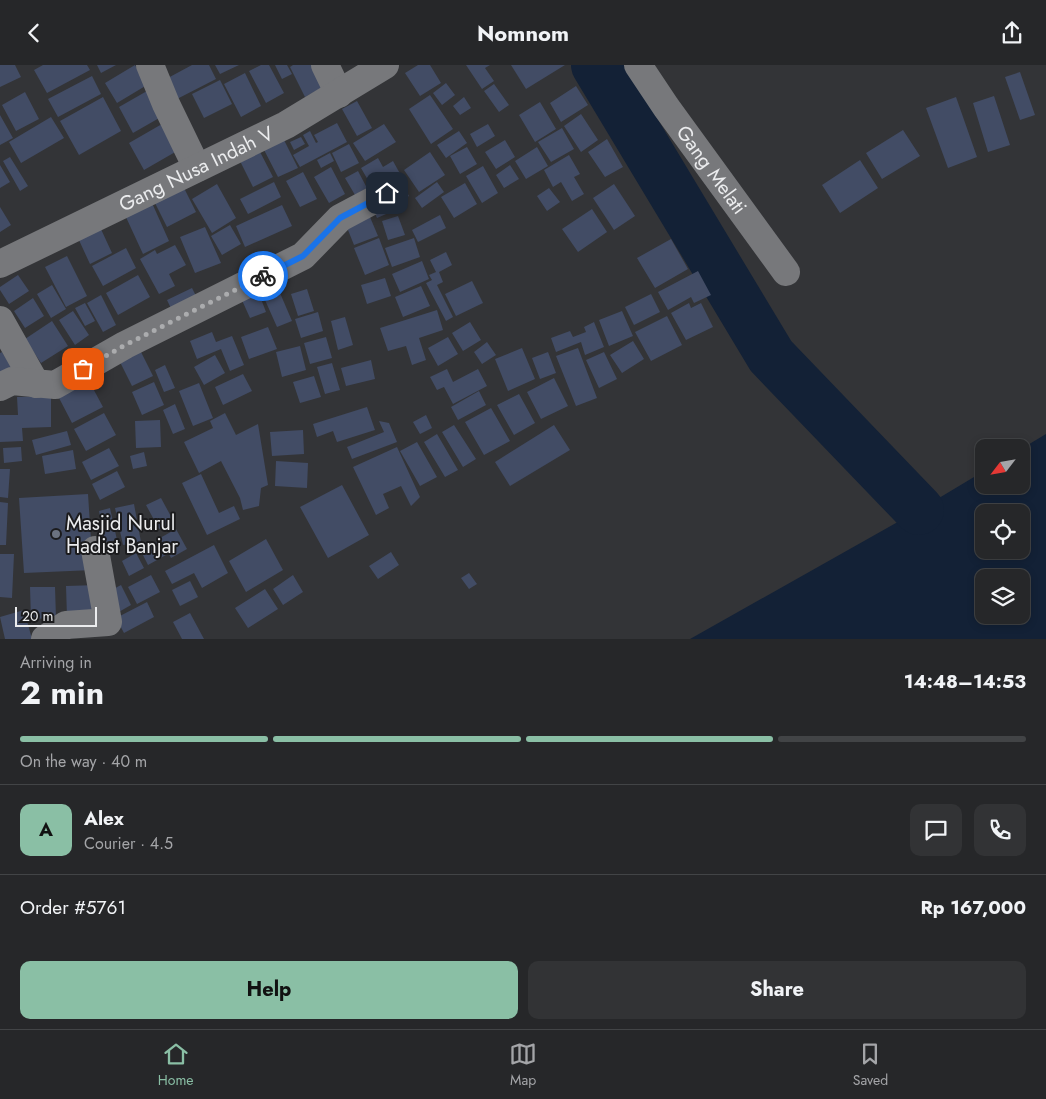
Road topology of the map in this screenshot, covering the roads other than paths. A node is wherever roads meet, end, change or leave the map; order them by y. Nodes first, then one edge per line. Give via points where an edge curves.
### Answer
1 (150, 65) edge
2 (325, 65) edge
3 (385, 65) edge
4 (638, 65) edge
5 (339, 94) junction
6 (197, 168) junction
7 (387, 193) dead end
8 (0, 264) edge
9 (786, 272) dead end
10 (0, 320) edge
11 (36, 384) junction
12 (0, 387) edge
13 (96, 550) dead end
14 (45, 639) edge

1 - 6 street
2 - 5 street
3 - 5 street, Gang Nusa Indah V
4 - 9 street, Gang Melati
5 - 6 street, Gang Nusa Indah V via 286,125
6 - 8 street, Gang Nusa Indah V
7 - 11 street via 340,218 303,256 125,345 55,385
10 - 11 street
11 - 12 street via 12,381
13 - 14 street via 108,622 66,625

